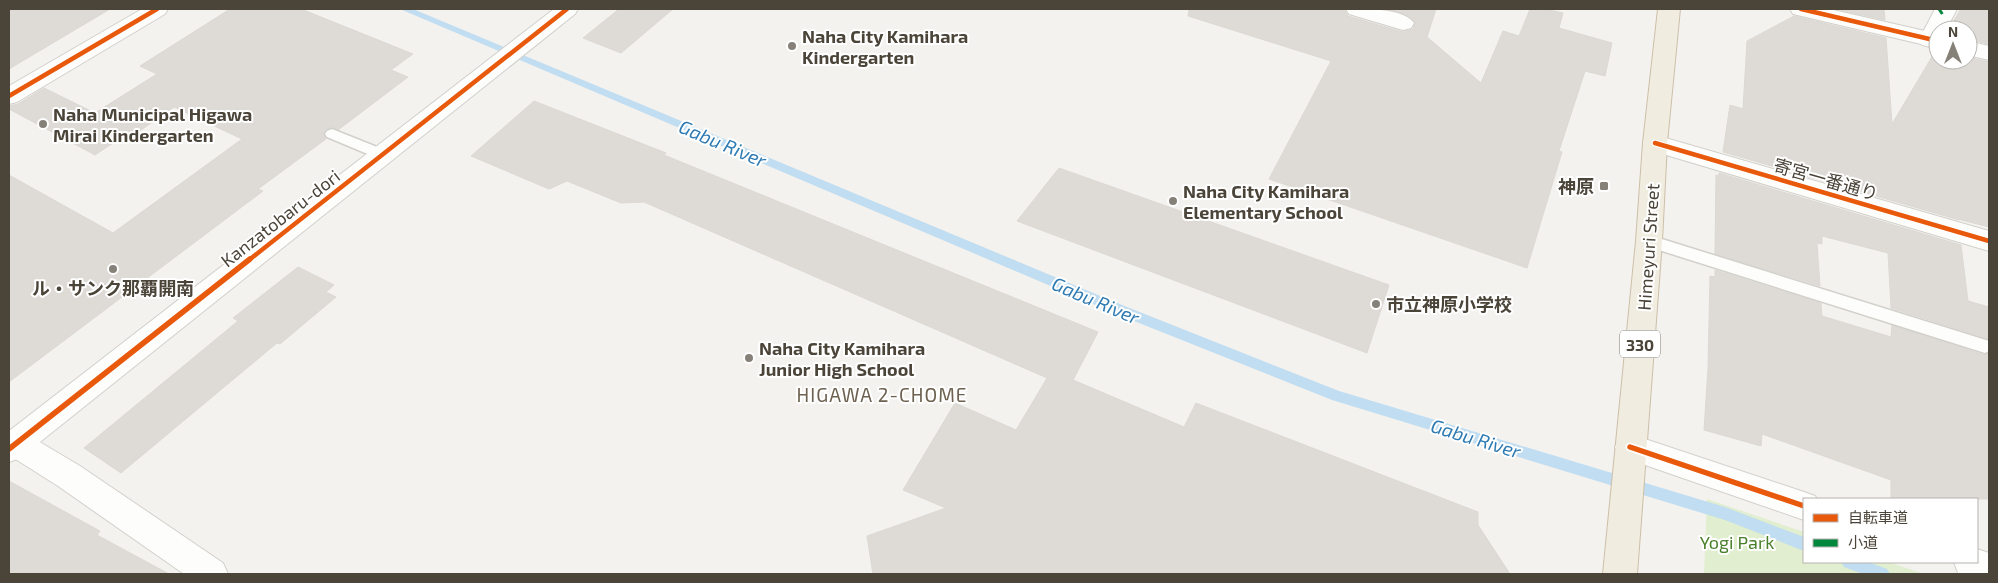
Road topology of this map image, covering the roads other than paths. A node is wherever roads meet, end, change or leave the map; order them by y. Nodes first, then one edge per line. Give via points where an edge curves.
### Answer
1 (157, 9) edge
2 (567, 9) edge
3 (1357, 9) edge
4 (1669, 9) edge
5 (1801, 9) edge
6 (1403, 22) dead end
7 (1928, 40) edge
8 (9, 96) edge
9 (332, 134) dead end
10 (1655, 143) junction
11 (382, 155) junction
12 (1989, 240) edge
13 (1649, 241) junction
14 (1985, 346) dead end
15 (13, 447) edge
16 (1630, 456) junction
17 (1803, 506) edge
18 (1973, 563) edge
19 (1989, 568) edge
20 (211, 574) edge
21 (1620, 574) edge

1 - 8 street
2 - 11 street, Kanzatobaru-dori
3 - 6 street
4 - 10 highway, Himeyuri Street / 330
5 - 7 street
9 - 11 lane
10 - 12 street, 寄宮一番通り
10 - 13 highway, Himeyuri Street / 330
11 - 15 street, Kanzatobaru-dori
13 - 14 lane
13 - 16 highway, Himeyuri Street / 330
15 - 20 street via 69,476
16 - 17 street
16 - 21 highway, Himeyuri Street / 330
18 - 19 street

